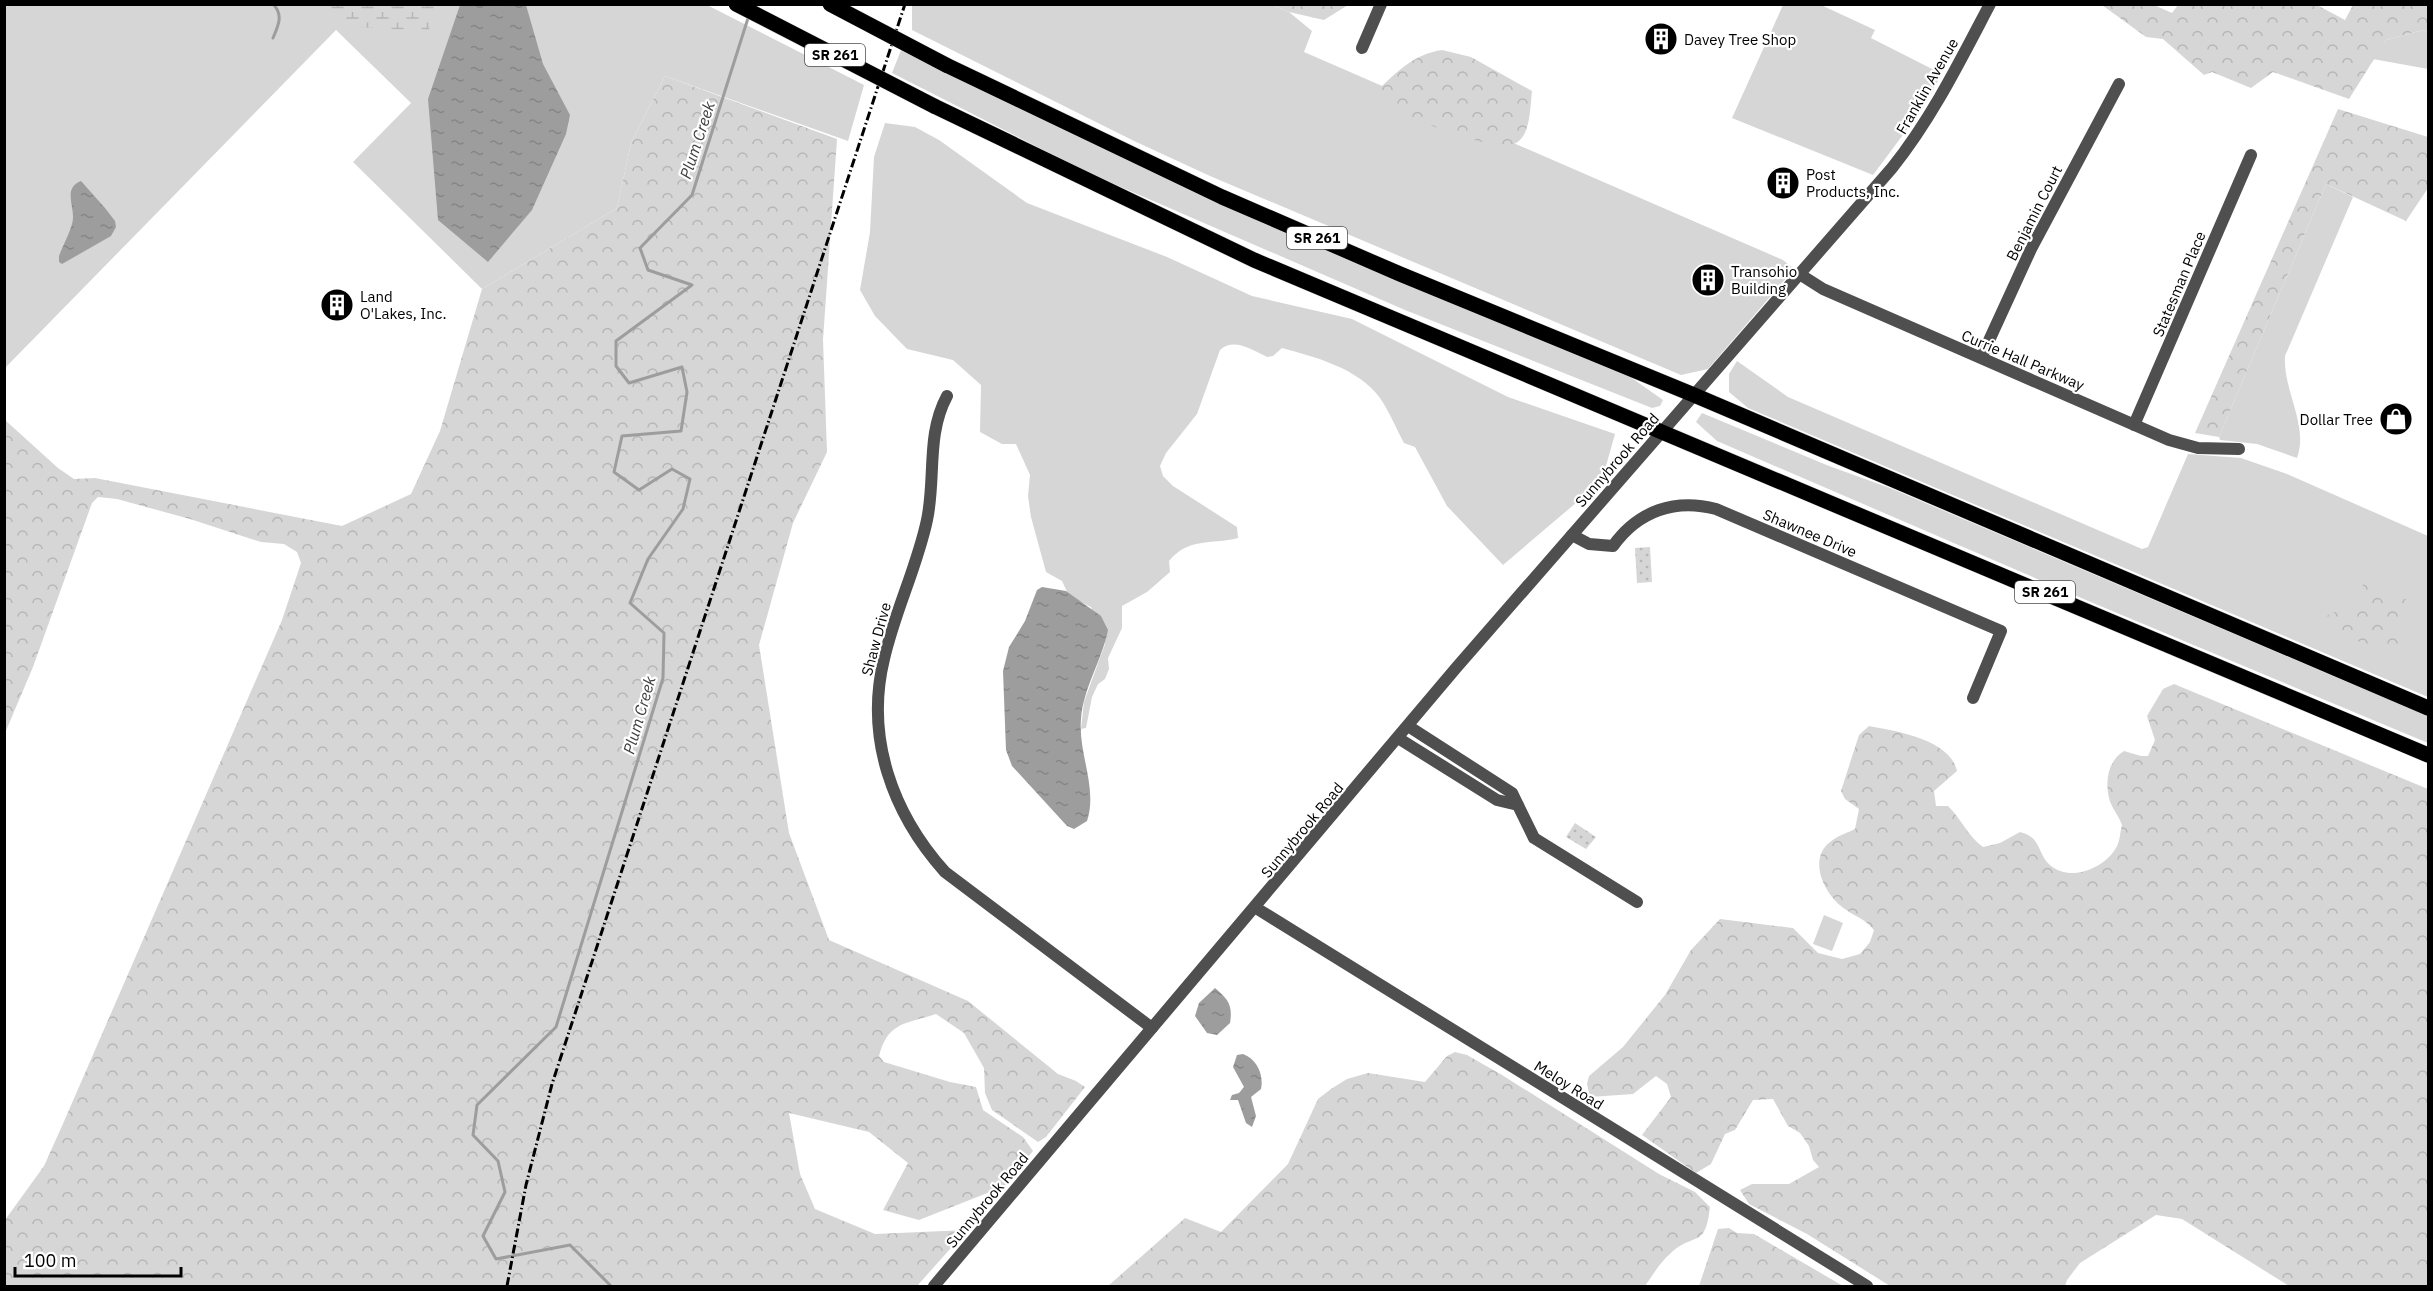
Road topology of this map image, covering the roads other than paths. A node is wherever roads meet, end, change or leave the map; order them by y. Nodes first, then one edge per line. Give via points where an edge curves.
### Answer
1 (736, 4) edge
2 (830, 4) edge
3 (1381, 4) edge
4 (1990, 4) edge
5 (1362, 48) dead end
6 (2119, 84) dead end
7 (2251, 154) dead end
8 (1801, 275) junction
9 (1981, 358) junction
10 (1694, 395) junction
11 (947, 396) dead end
12 (2134, 424) junction
13 (1662, 430) junction
14 (2239, 449) dead end
15 (1572, 535) junction
16 (1973, 698) dead end
17 (2428, 708) edge
18 (1408, 726) junction
19 (1398, 738) junction
20 (2428, 755) edge
21 (1518, 805) junction
22 (1637, 902) dead end
23 (1256, 908) junction
24 (1152, 1028) junction
25 (934, 1287) edge
26 (1867, 1287) edge

1 - 13 main road, SR 261, bridge via 934,106 1254,260
2 - 10 main road, SR 261, bridge via 946,65 1232,202
3 - 5 street
4 - 8 street, Franklin Avenue via 1922,129
6 - 9 street, Benjamin Court via 2031,249
7 - 12 street, Statesman Place
8 - 9 street, Currie Hall Parkway via 1823,289
8 - 10 street, Franklin Avenue
9 - 12 street, Currie Hall Parkway
10 - 13 street, Sunnybrook Road
10 - 17 main road, SR 261
11 - 24 street, Shaw Drive via 934,426 926,526 888,643 879,686 880,738 890,783 919,841 952,879
12 - 14 street, Currie Hall Parkway via 2187,446
13 - 15 street, Sunnybrook Road
13 - 20 main road, SR 261
15 - 16 street, Shawnee Drive via 1590,544 1613,546 1631,524 1645,516 1676,505 1701,505 2001,632
15 - 18 street, Sunnybrook Road
18 - 19 street, Sunnybrook Road
18 - 21 street via 1504,786
19 - 21 street via 1497,800
19 - 23 street, Sunnybrook Road
21 - 22 street via 1534,838
23 - 24 street, Sunnybrook Road
23 - 26 street, Meloy Road
24 - 25 street, Sunnybrook Road

